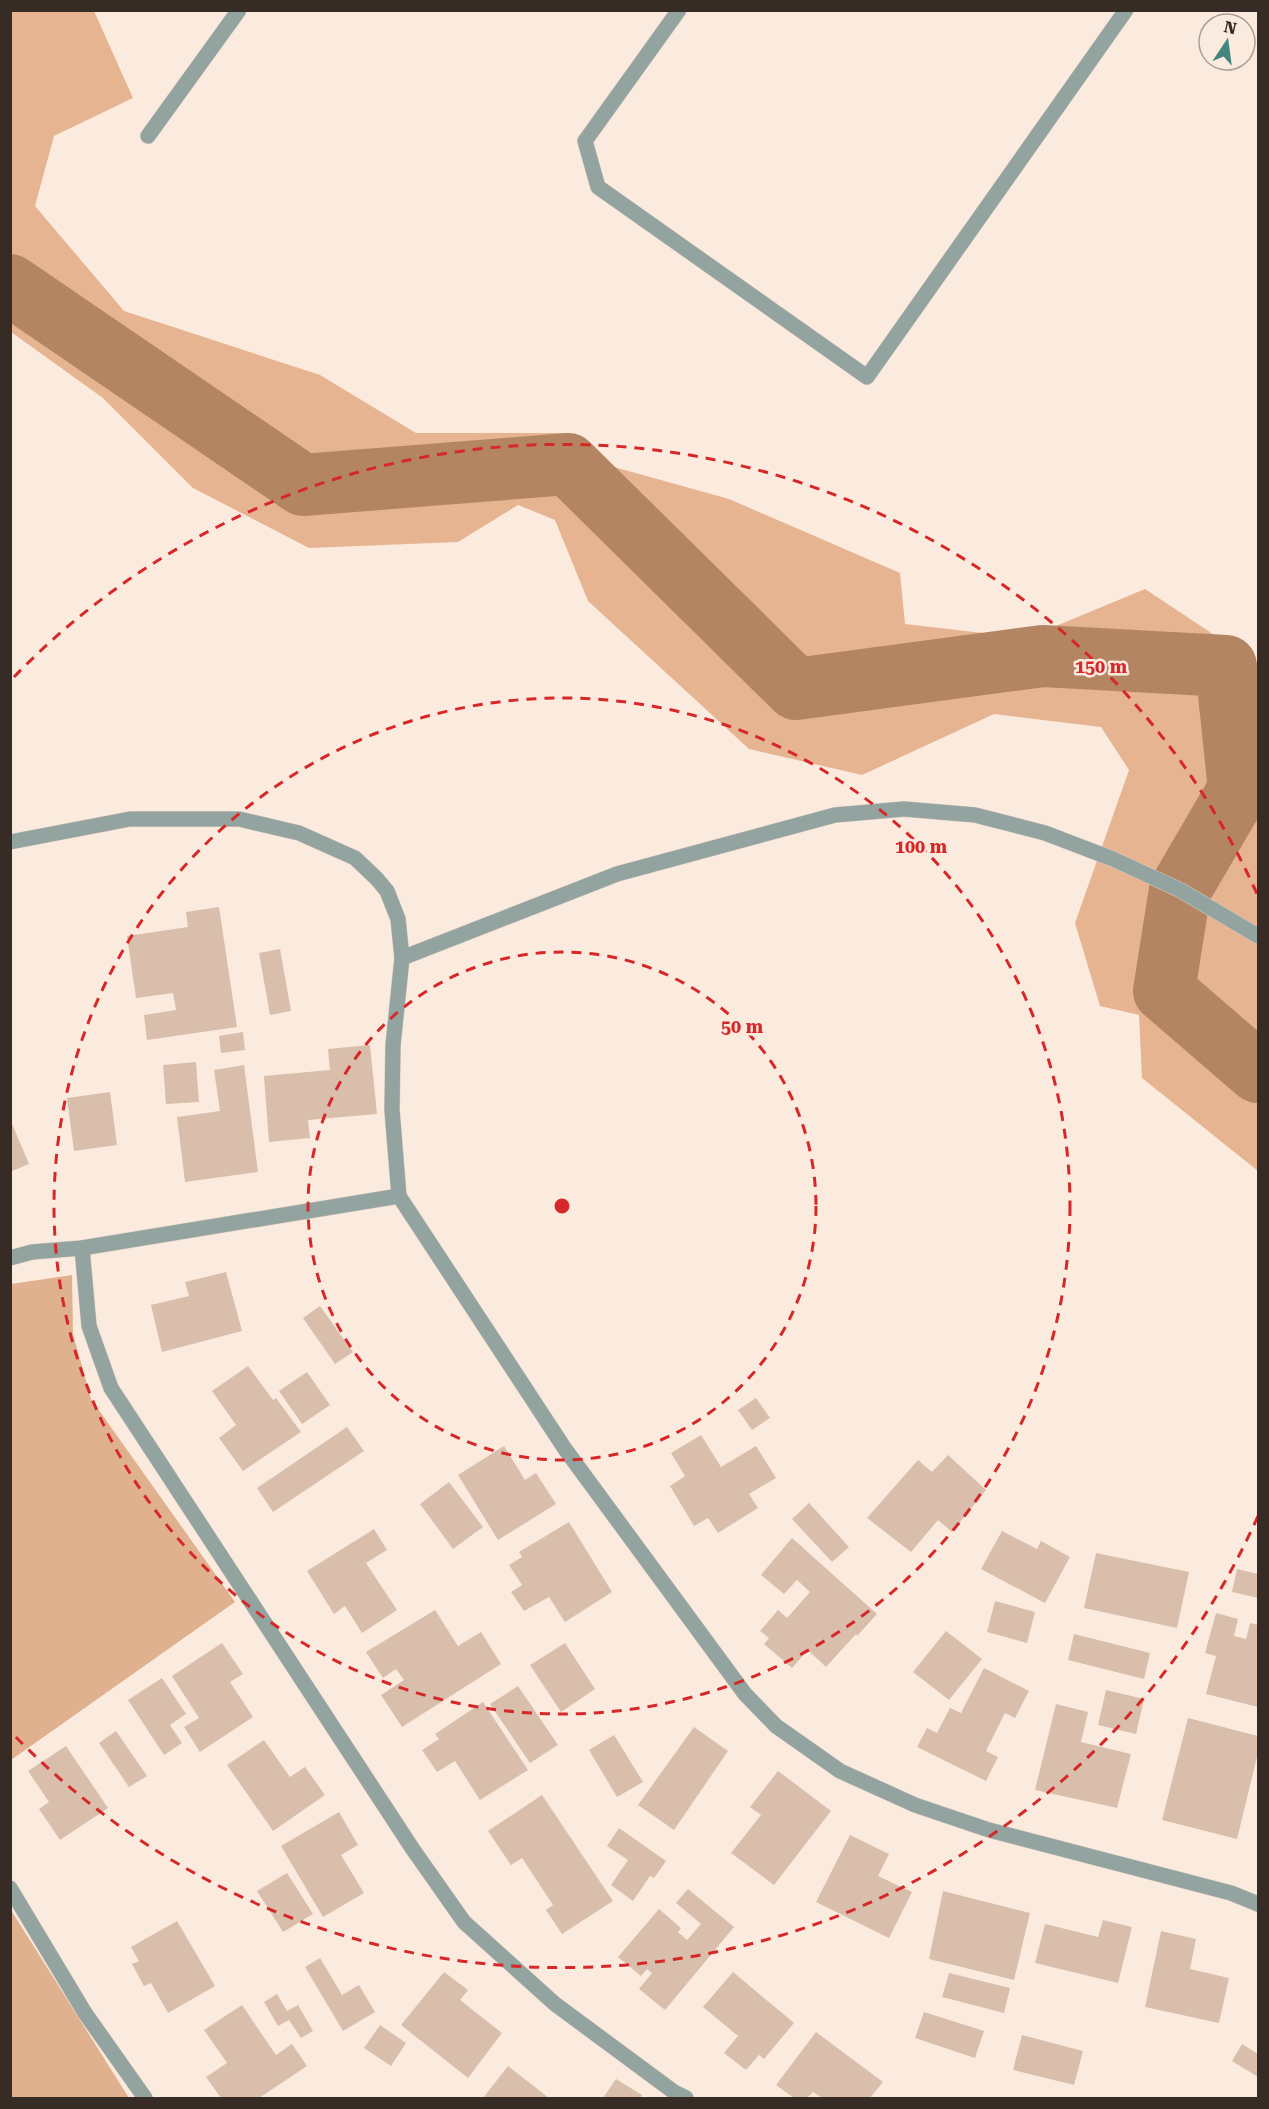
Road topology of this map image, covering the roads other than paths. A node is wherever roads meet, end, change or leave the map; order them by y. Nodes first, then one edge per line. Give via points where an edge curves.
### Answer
1 (239, 10) edge
2 (679, 10) edge
3 (1126, 10) edge
4 (148, 136) dead end
5 (10, 842) edge
6 (1258, 936) edge
7 (402, 958) junction
8 (399, 1196) junction
9 (82, 1248) junction
10 (10, 1258) edge
11 (10, 1888) edge
12 (1258, 1904) edge
13 (145, 2098) edge
14 (686, 2098) edge

1 - 4 street
2 - 3 street via 585,141 598,187 867,377
5 - 7 street via 130,819 240,819 299,833 355,858 387,891 398,919
6 - 7 street via 1180,890 1045,833 975,815 904,809 835,815 617,874
7 - 8 street via 393,1046 392,1110
8 - 9 street
8 - 12 street via 565,1449 745,1694 776,1726 840,1771 915,1805 989,1830 1231,1893
9 - 10 street
9 - 14 street via 88,1326 111,1388 464,1922 555,2004
11 - 13 street via 85,2013

